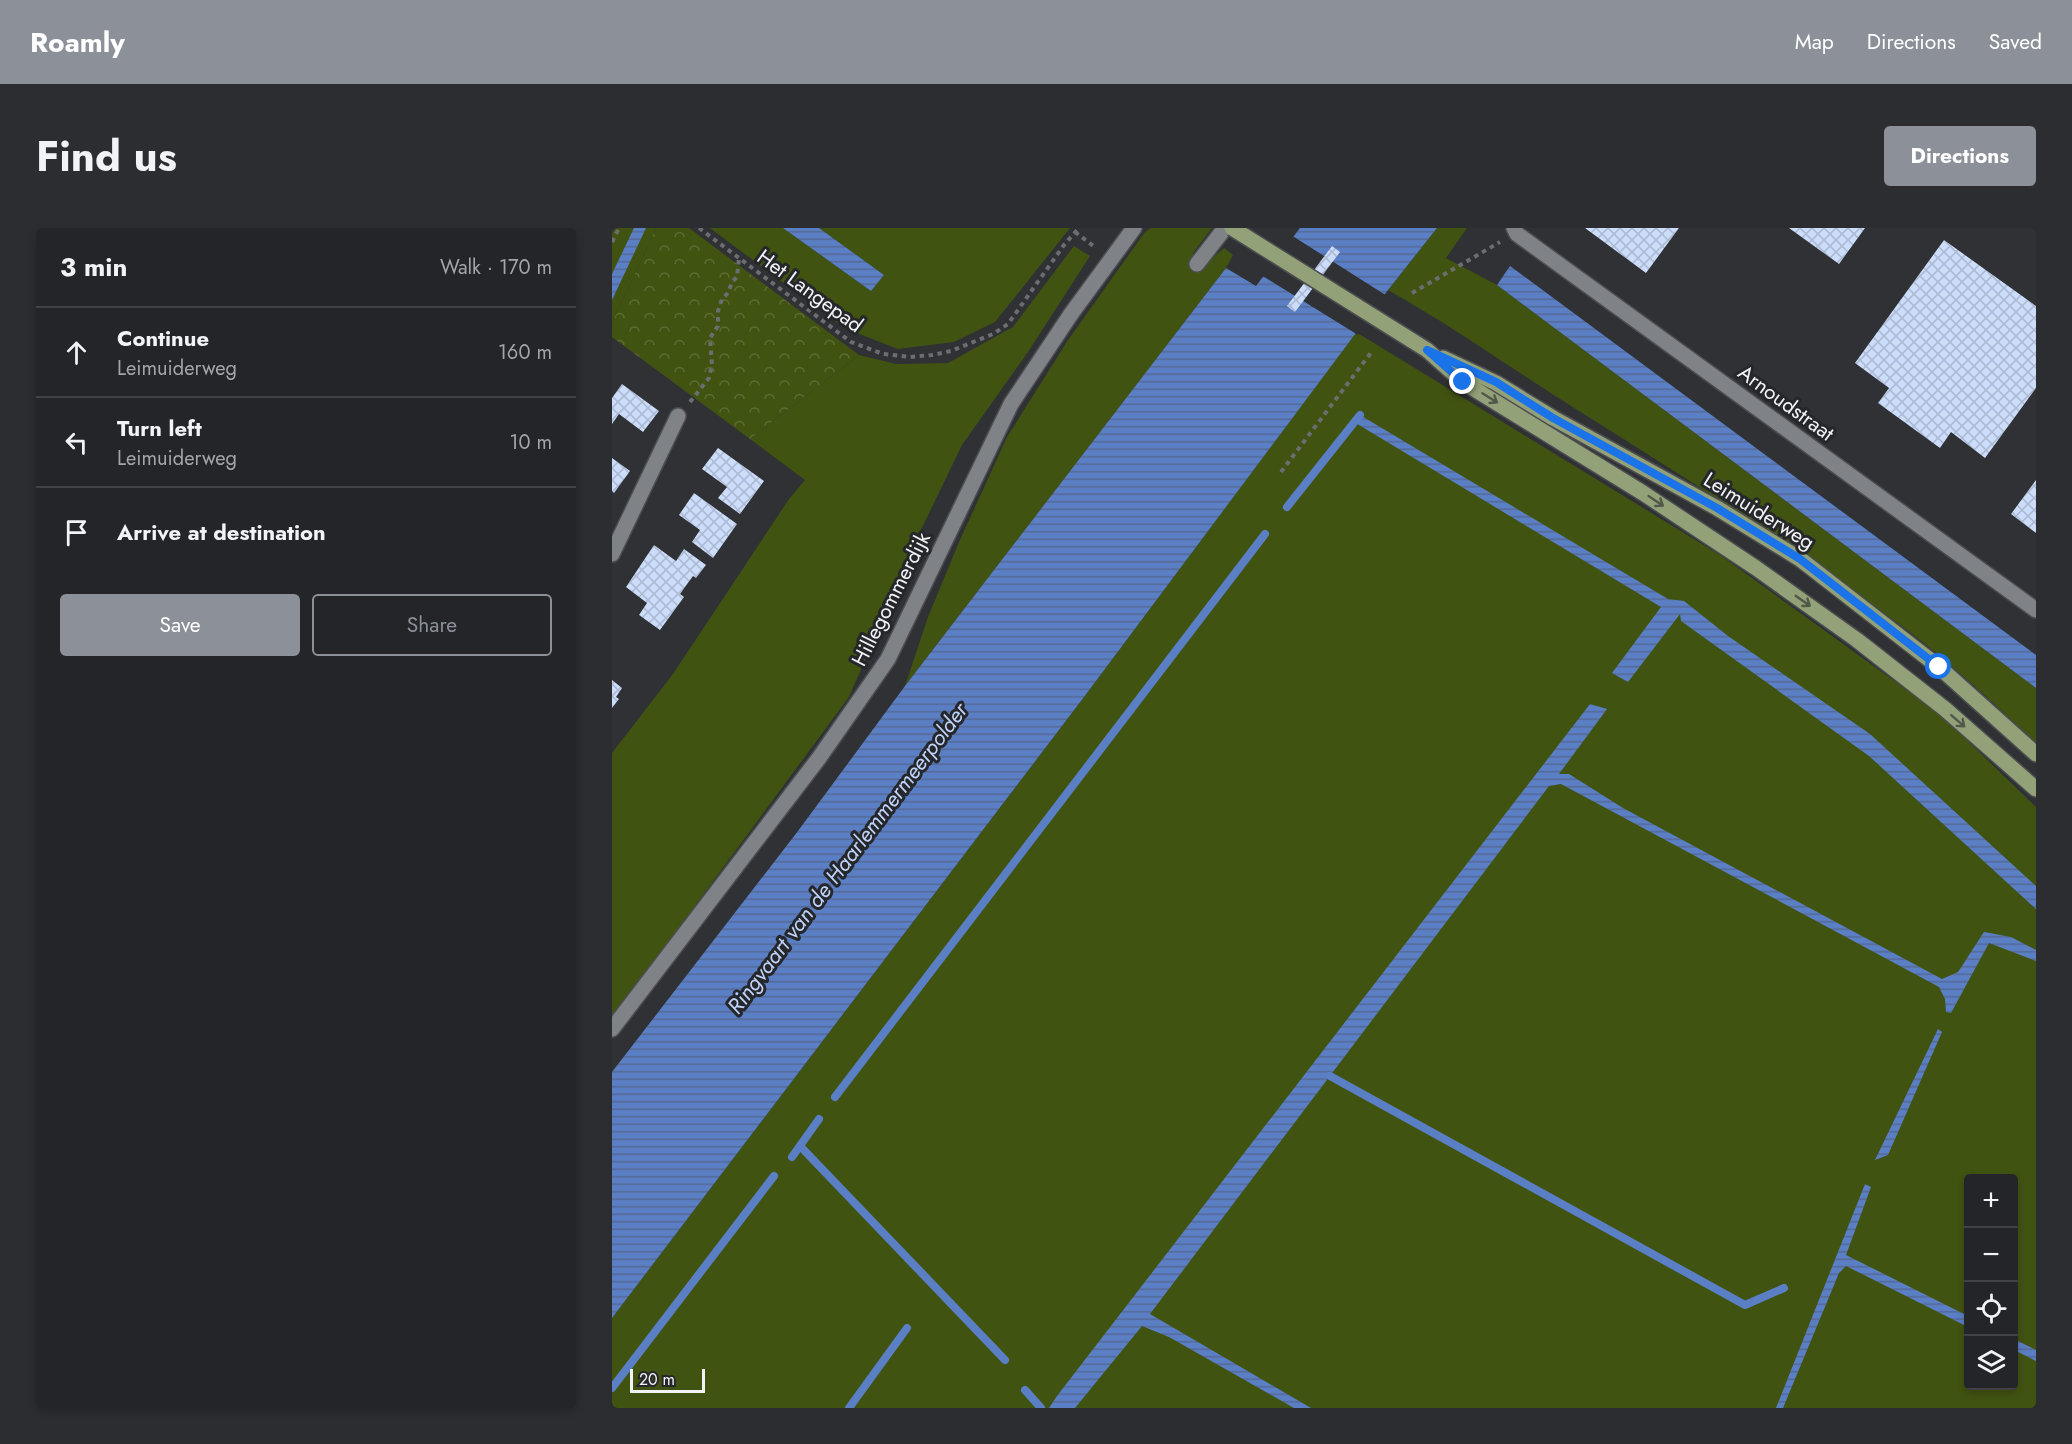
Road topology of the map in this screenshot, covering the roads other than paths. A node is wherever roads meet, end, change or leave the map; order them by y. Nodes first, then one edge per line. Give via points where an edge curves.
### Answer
1 (1134, 228) edge
2 (1225, 228) edge
3 (1232, 228) edge
4 (1515, 231) edge
5 (1197, 264) dead end
6 (1427, 350) junction
7 (678, 416) road end
8 (612, 554) edge
9 (2036, 610) edge
10 (2036, 754) edge
11 (2036, 789) edge
12 (612, 1029) edge

1 - 12 street, Hillegommerdijk via 1011,404 888,659 819,758
2 - 5 street
3 - 6 main road, Leimuiderweg, bridge
4 - 9 street, Arnoudstraat
6 - 10 main road, Leimuiderweg via 1496,382 1800,559 1939,667
6 -> 11 main road, Leimuiderweg via 1463,382 1653,499 1857,639
7 - 8 street

